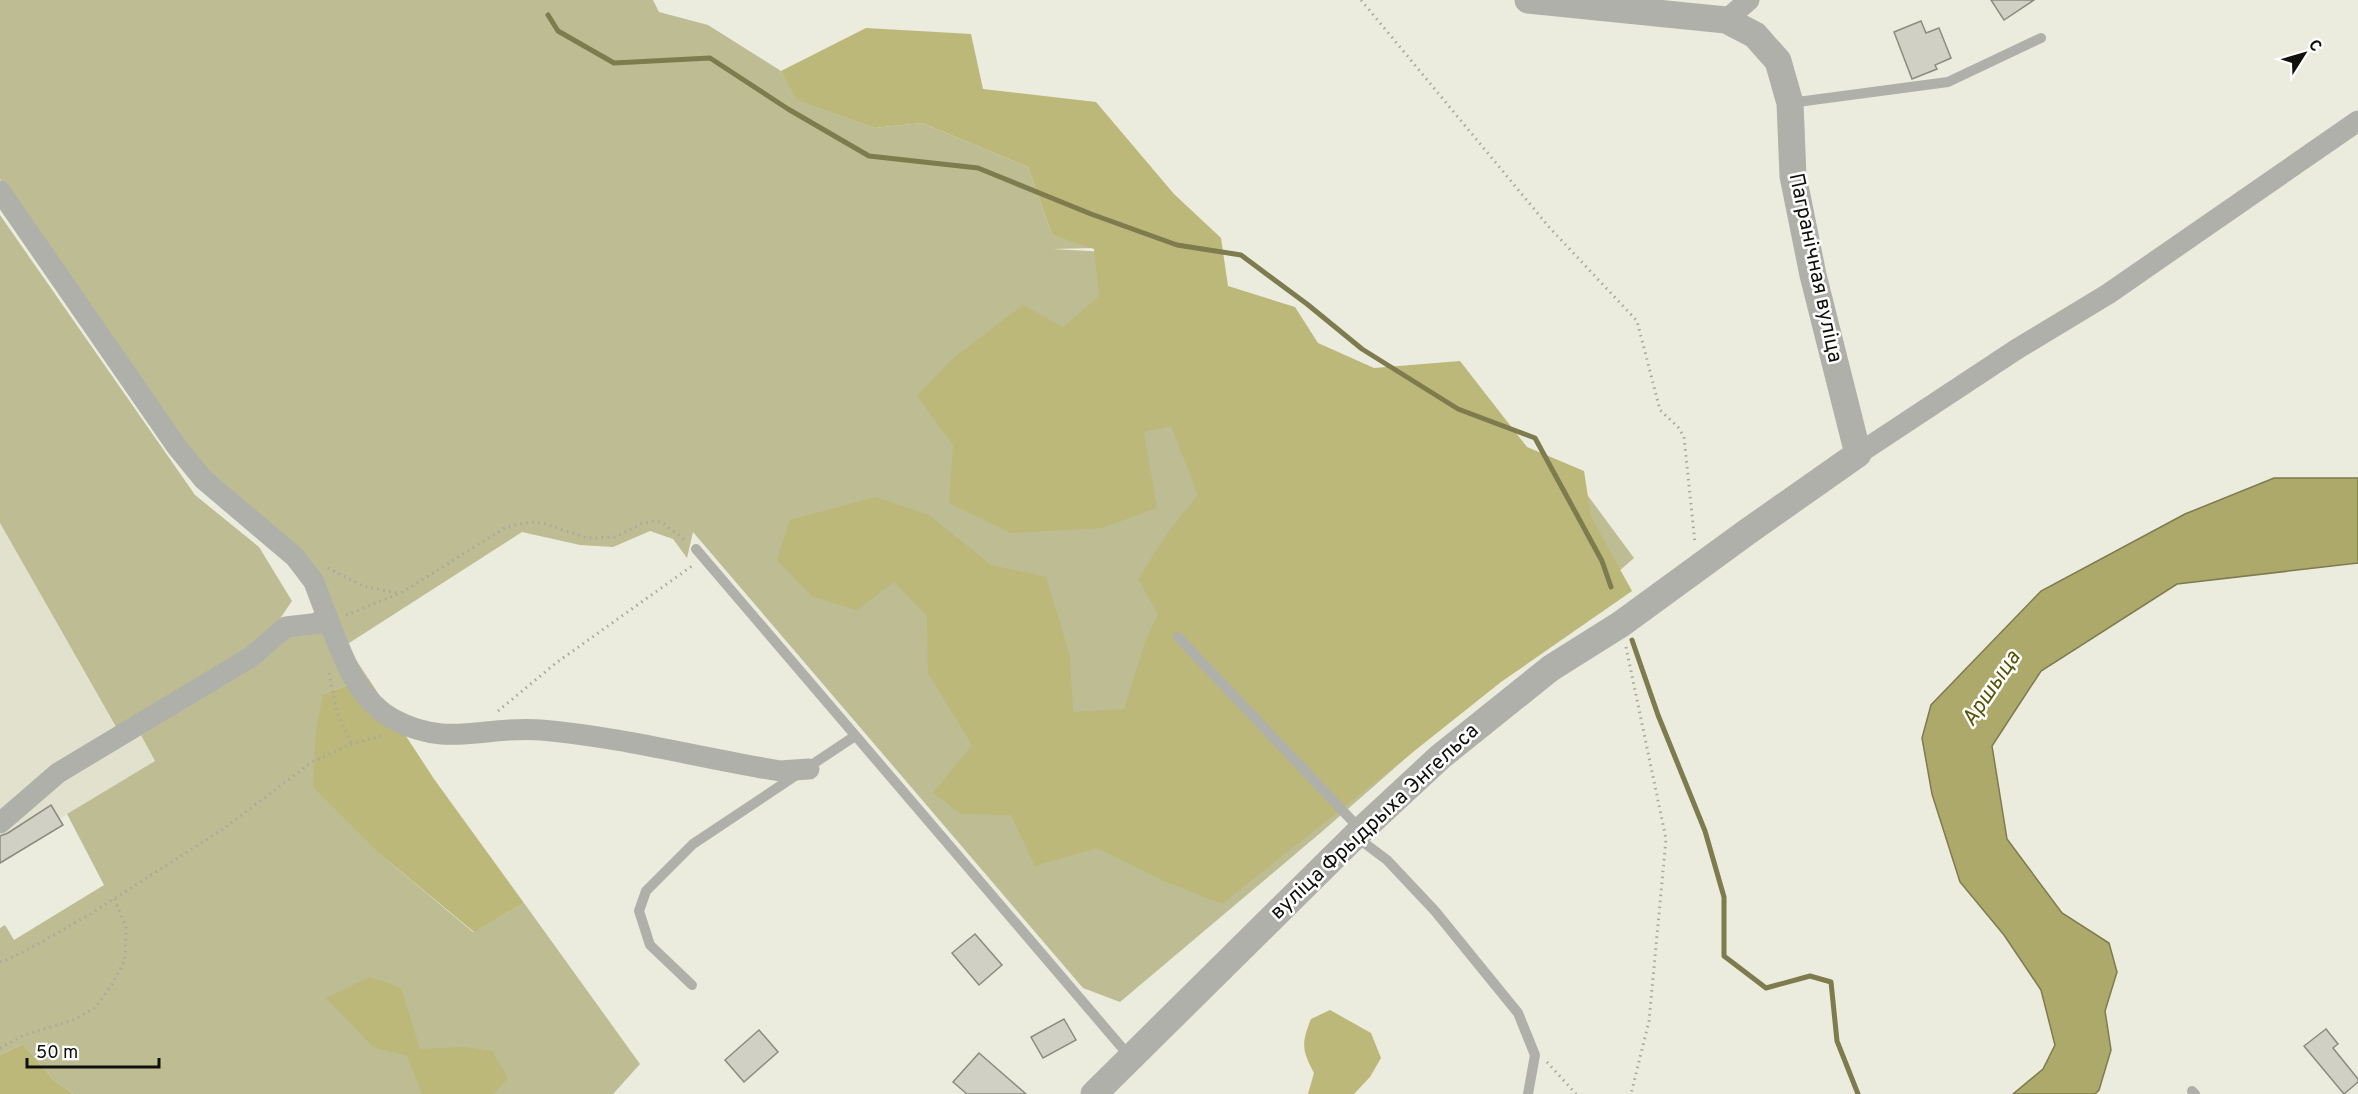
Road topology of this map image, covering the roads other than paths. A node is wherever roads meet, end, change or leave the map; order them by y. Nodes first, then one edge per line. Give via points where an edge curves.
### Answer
1 (1532, 0) edge
2 (1749, 0) edge
3 (1726, 20) junction
4 (2041, 38) dead end
5 (1790, 103) junction
6 (2358, 121) edge
7 (0, 191) edge
8 (1858, 454) junction
9 (699, 554) road end
10 (329, 622) junction
11 (1178, 637) dead end
12 (855, 736) junction
13 (809, 769) junction
14 (0, 823) edge
15 (1358, 833) junction
16 (692, 985) dead end
17 (1130, 1057) junction
18 (1094, 1094) edge
19 (1528, 1094) edge

1 - 3 street, Пагранічная вуліца
2 - 3 street
3 - 5 street, Пагранічная вуліца via 1755,35 1778,61
4 - 5 lane via 1948,82
5 - 8 street, Пагранічная вуліца via 1795,187
6 - 8 street via 2108,294
7 - 10 street via 177,447 203,479 295,557 314,582
8 - 15 street, вуліца Фрыдрыха Энгельса via 1621,624 1551,668 1440,757
9 - 12 lane
10 - 13 street via 348,669 373,704 412,727 448,736 539,730 611,738 780,771
10 - 14 street via 286,627 250,657 58,773
11 - 15 lane
12 - 13 lane
12 - 17 lane
13 - 16 lane via 693,844 646,891 639,911 650,945
15 - 17 street, вуліца Фрыдрыха Энгельса
15 - 19 lane via 1435,911 1518,1013 1535,1054
17 - 18 street, вуліца Фрыдрыха Энгельса

